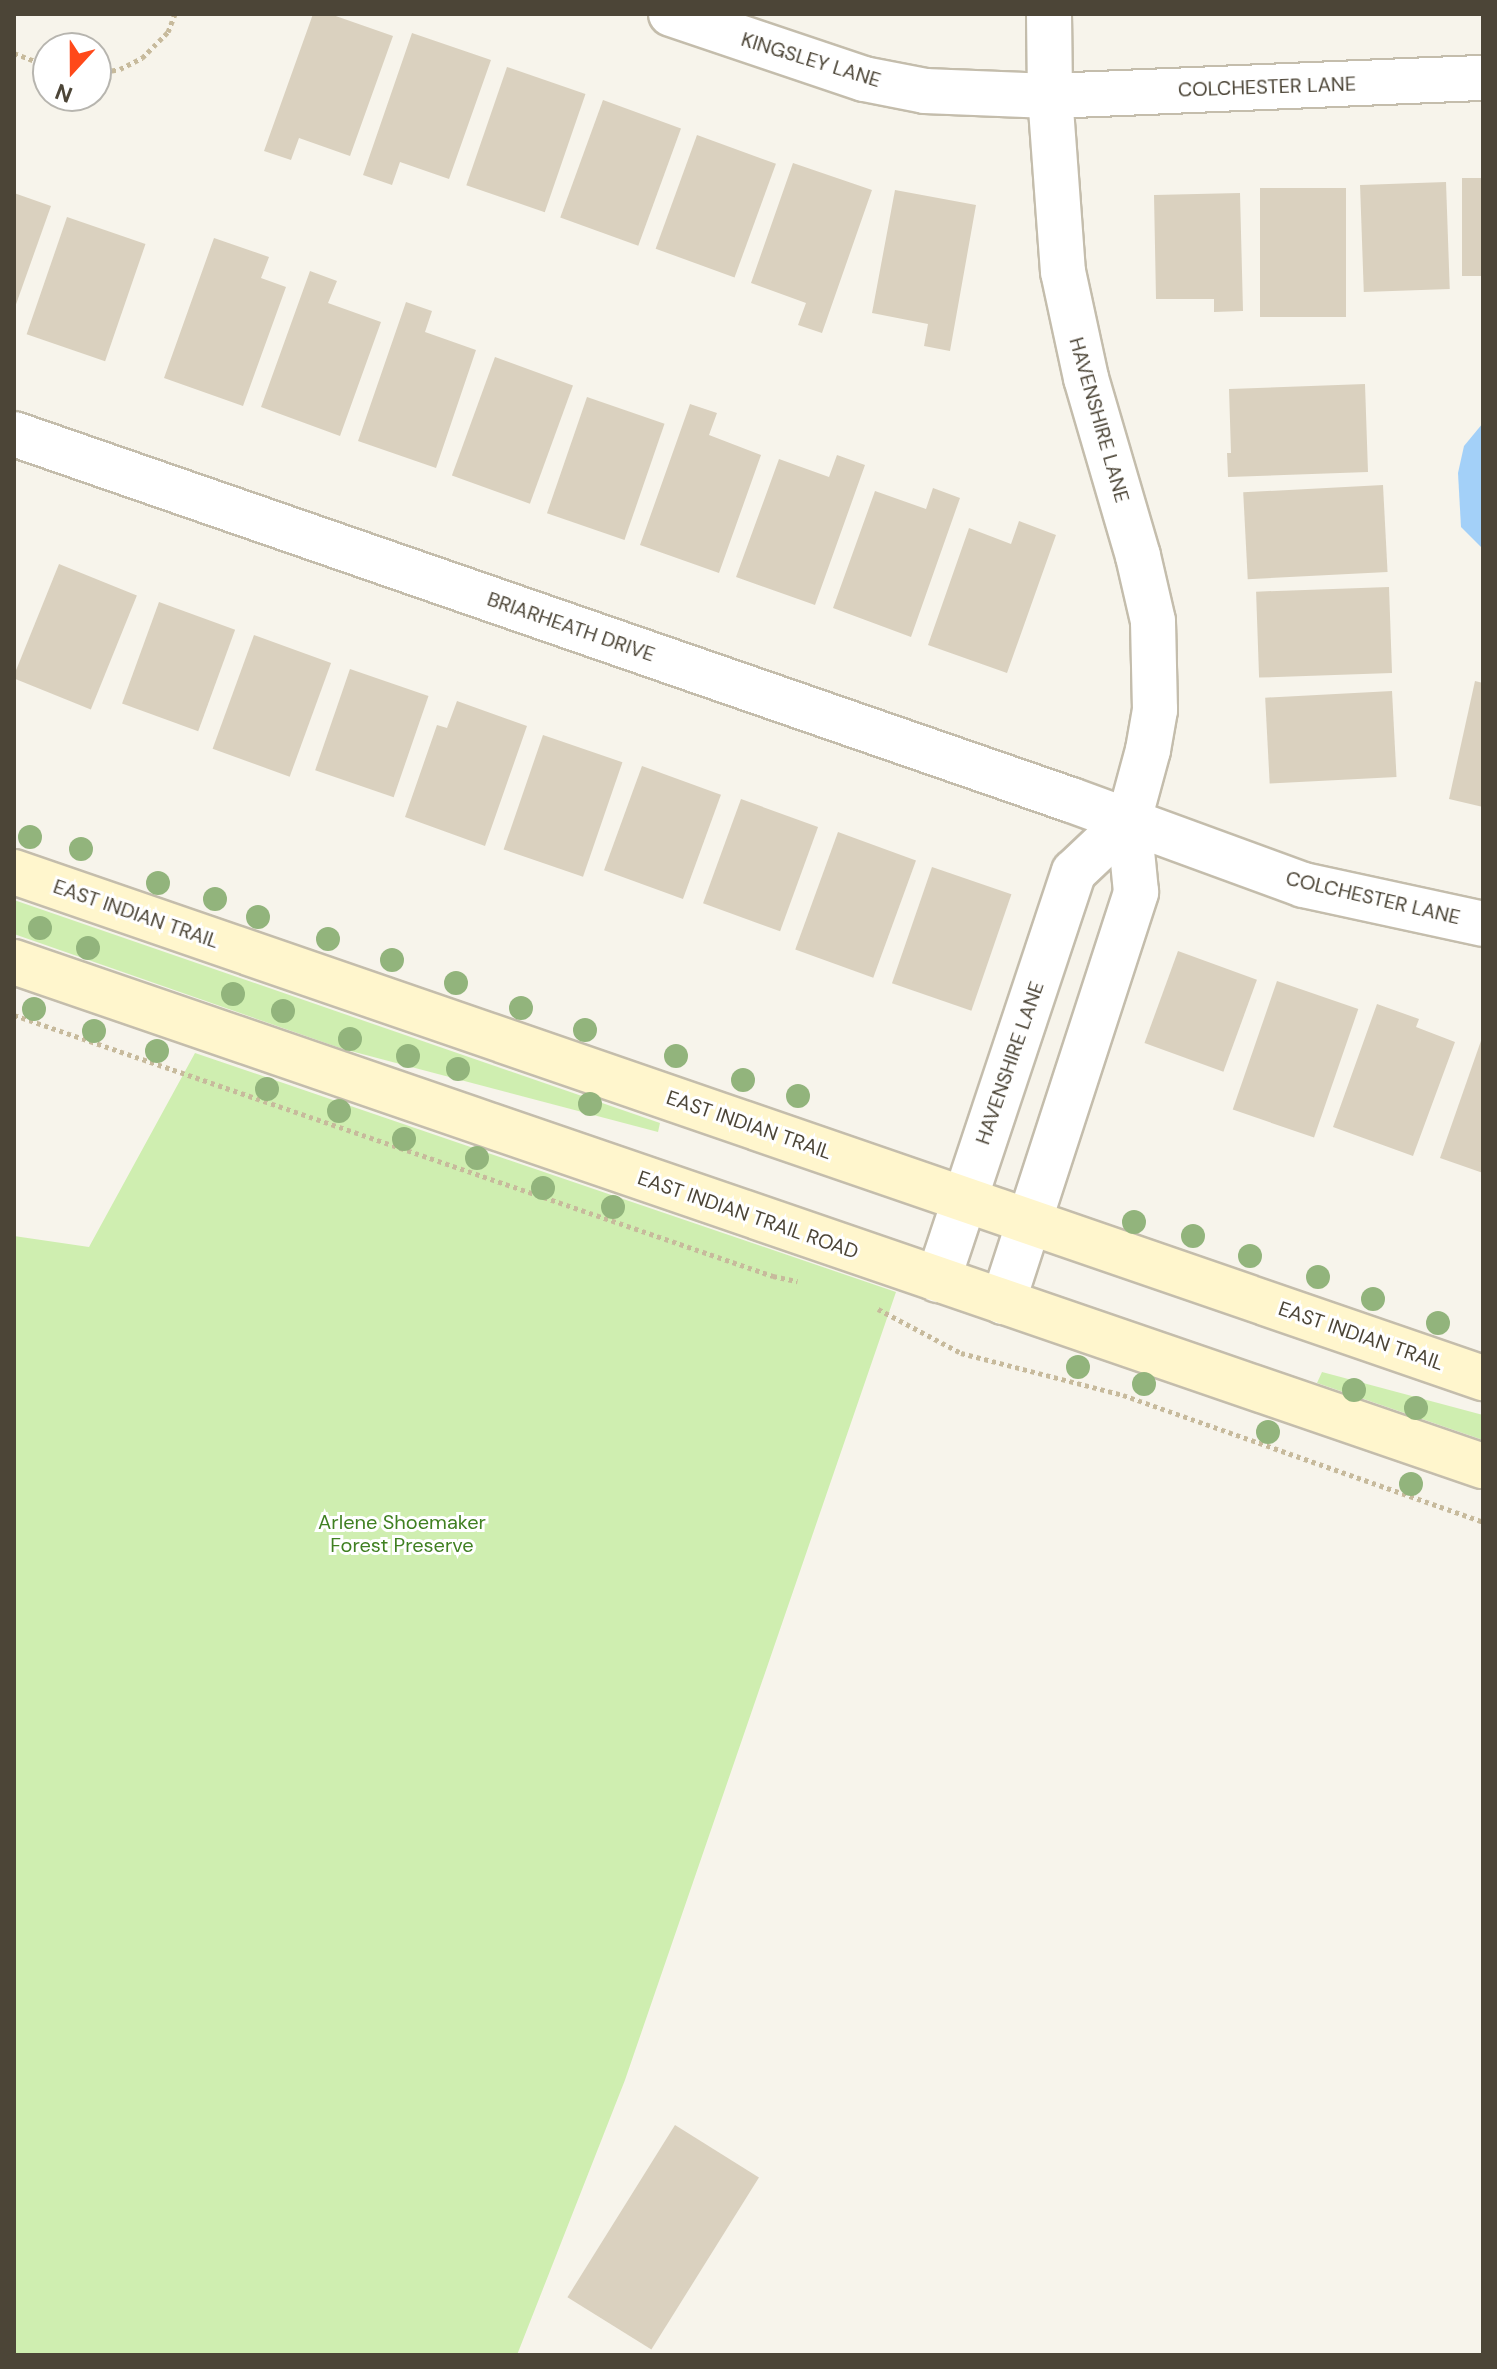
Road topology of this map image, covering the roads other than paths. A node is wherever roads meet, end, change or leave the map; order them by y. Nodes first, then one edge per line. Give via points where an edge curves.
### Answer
1 (671, 14) edge
2 (1049, 14) edge
3 (1483, 78) edge
4 (1050, 96) junction
5 (14, 434) edge
6 (1129, 820) junction
7 (14, 872) edge
8 (1483, 924) edge
9 (14, 962) edge
10 (964, 1199) junction
11 (1029, 1220) junction
12 (938, 1280) junction
13 (1003, 1302) junction
14 (1483, 1378) edge
15 (1483, 1466) edge

1 - 4 street, KINGSLEY LANE via 864,79 925,91
2 - 4 street, HAVENSHIRE LANE
3 - 4 street, COLCHESTER LANE
4 - 6 street, HAVENSHIRE LANE via 1063,272 1073,330 1153,621 1155,710
5 - 6 street, BRIARHEATH DRIVE
6 - 8 street, COLCHESTER LANE via 1303,885
6 - 10 street, HAVENSHIRE LANE via 1074,872
6 - 11 street, HAVENSHIRE LANE via 1136,892
7 - 10 main road, EAST INDIAN TRAIL
9 - 12 main road, EAST INDIAN TRAIL ROAD
10 - 11 main road, EAST INDIAN TRAIL
10 - 12 street, HAVENSHIRE LANE
11 - 13 street, HAVENSHIRE LANE
11 - 14 main road, EAST INDIAN TRAIL
12 - 13 main road, EAST INDIAN TRAIL ROAD
13 - 15 main road, EAST INDIAN TRAIL ROAD

